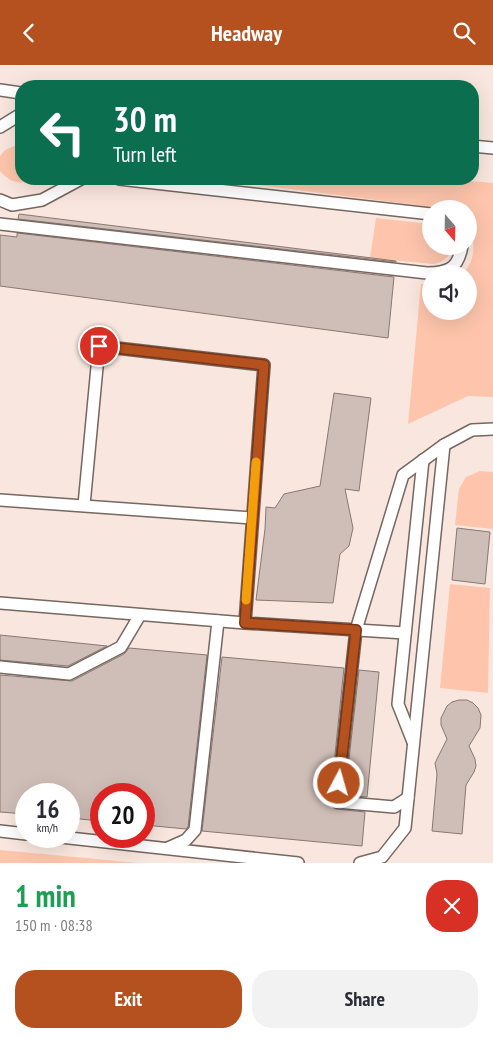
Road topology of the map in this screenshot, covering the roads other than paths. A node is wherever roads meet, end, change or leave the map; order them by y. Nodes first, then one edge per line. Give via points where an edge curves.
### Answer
1 (0, 90) edge
2 (15, 92) edge
3 (15, 118) edge
4 (0, 127) edge
5 (479, 147) edge
6 (493, 148) edge
7 (70, 185) edge
8 (172, 185) edge
9 (0, 200) edge
10 (422, 213) edge
11 (0, 224) edge
12 (460, 255) edge
13 (493, 429) edge
14 (444, 445) junction
15 (423, 460) junction
16 (0, 500) edge
17 (84, 505) junction
18 (252, 518) junction
19 (0, 603) edge
20 (140, 615) junction
21 (218, 621) junction
22 (245, 623) junction
23 (356, 630) junction
24 (405, 633) junction
25 (0, 667) edge
26 (413, 744) junction
27 (408, 799) junction
28 (0, 831) edge
29 (15, 833) edge
30 (80, 839) edge
31 (167, 849) junction
32 (298, 863) edge
33 (360, 863) edge

1 - 2 lane
3 - 4 lane
5 - 6 lane
7 - 9 lane via 42,200 12,205
8 - 10 lane
11 - 12 lane via 426,273 451,269
13 - 14 lane via 472,429
14 - 15 lane
14 - 26 lane
15 - 23 lane via 403,475
15 - 24 lane
16 - 17 lane
17 - 18 lane
17 - 18 lane via 99,346 264,365
18 - 22 lane
19 - 20 lane
20 - 21 lane
20 - 25 lane via 121,647 69,674
21 - 22 lane
21 - 31 lane via 195,830 186,840
22 - 23 lane
23 - 24 lane
23 - 27 lane via 337,802 394,807
24 - 26 lane via 398,704
26 - 27 lane
27 - 33 lane via 405,828 382,857
28 - 29 lane
30 - 31 lane
31 - 32 lane

